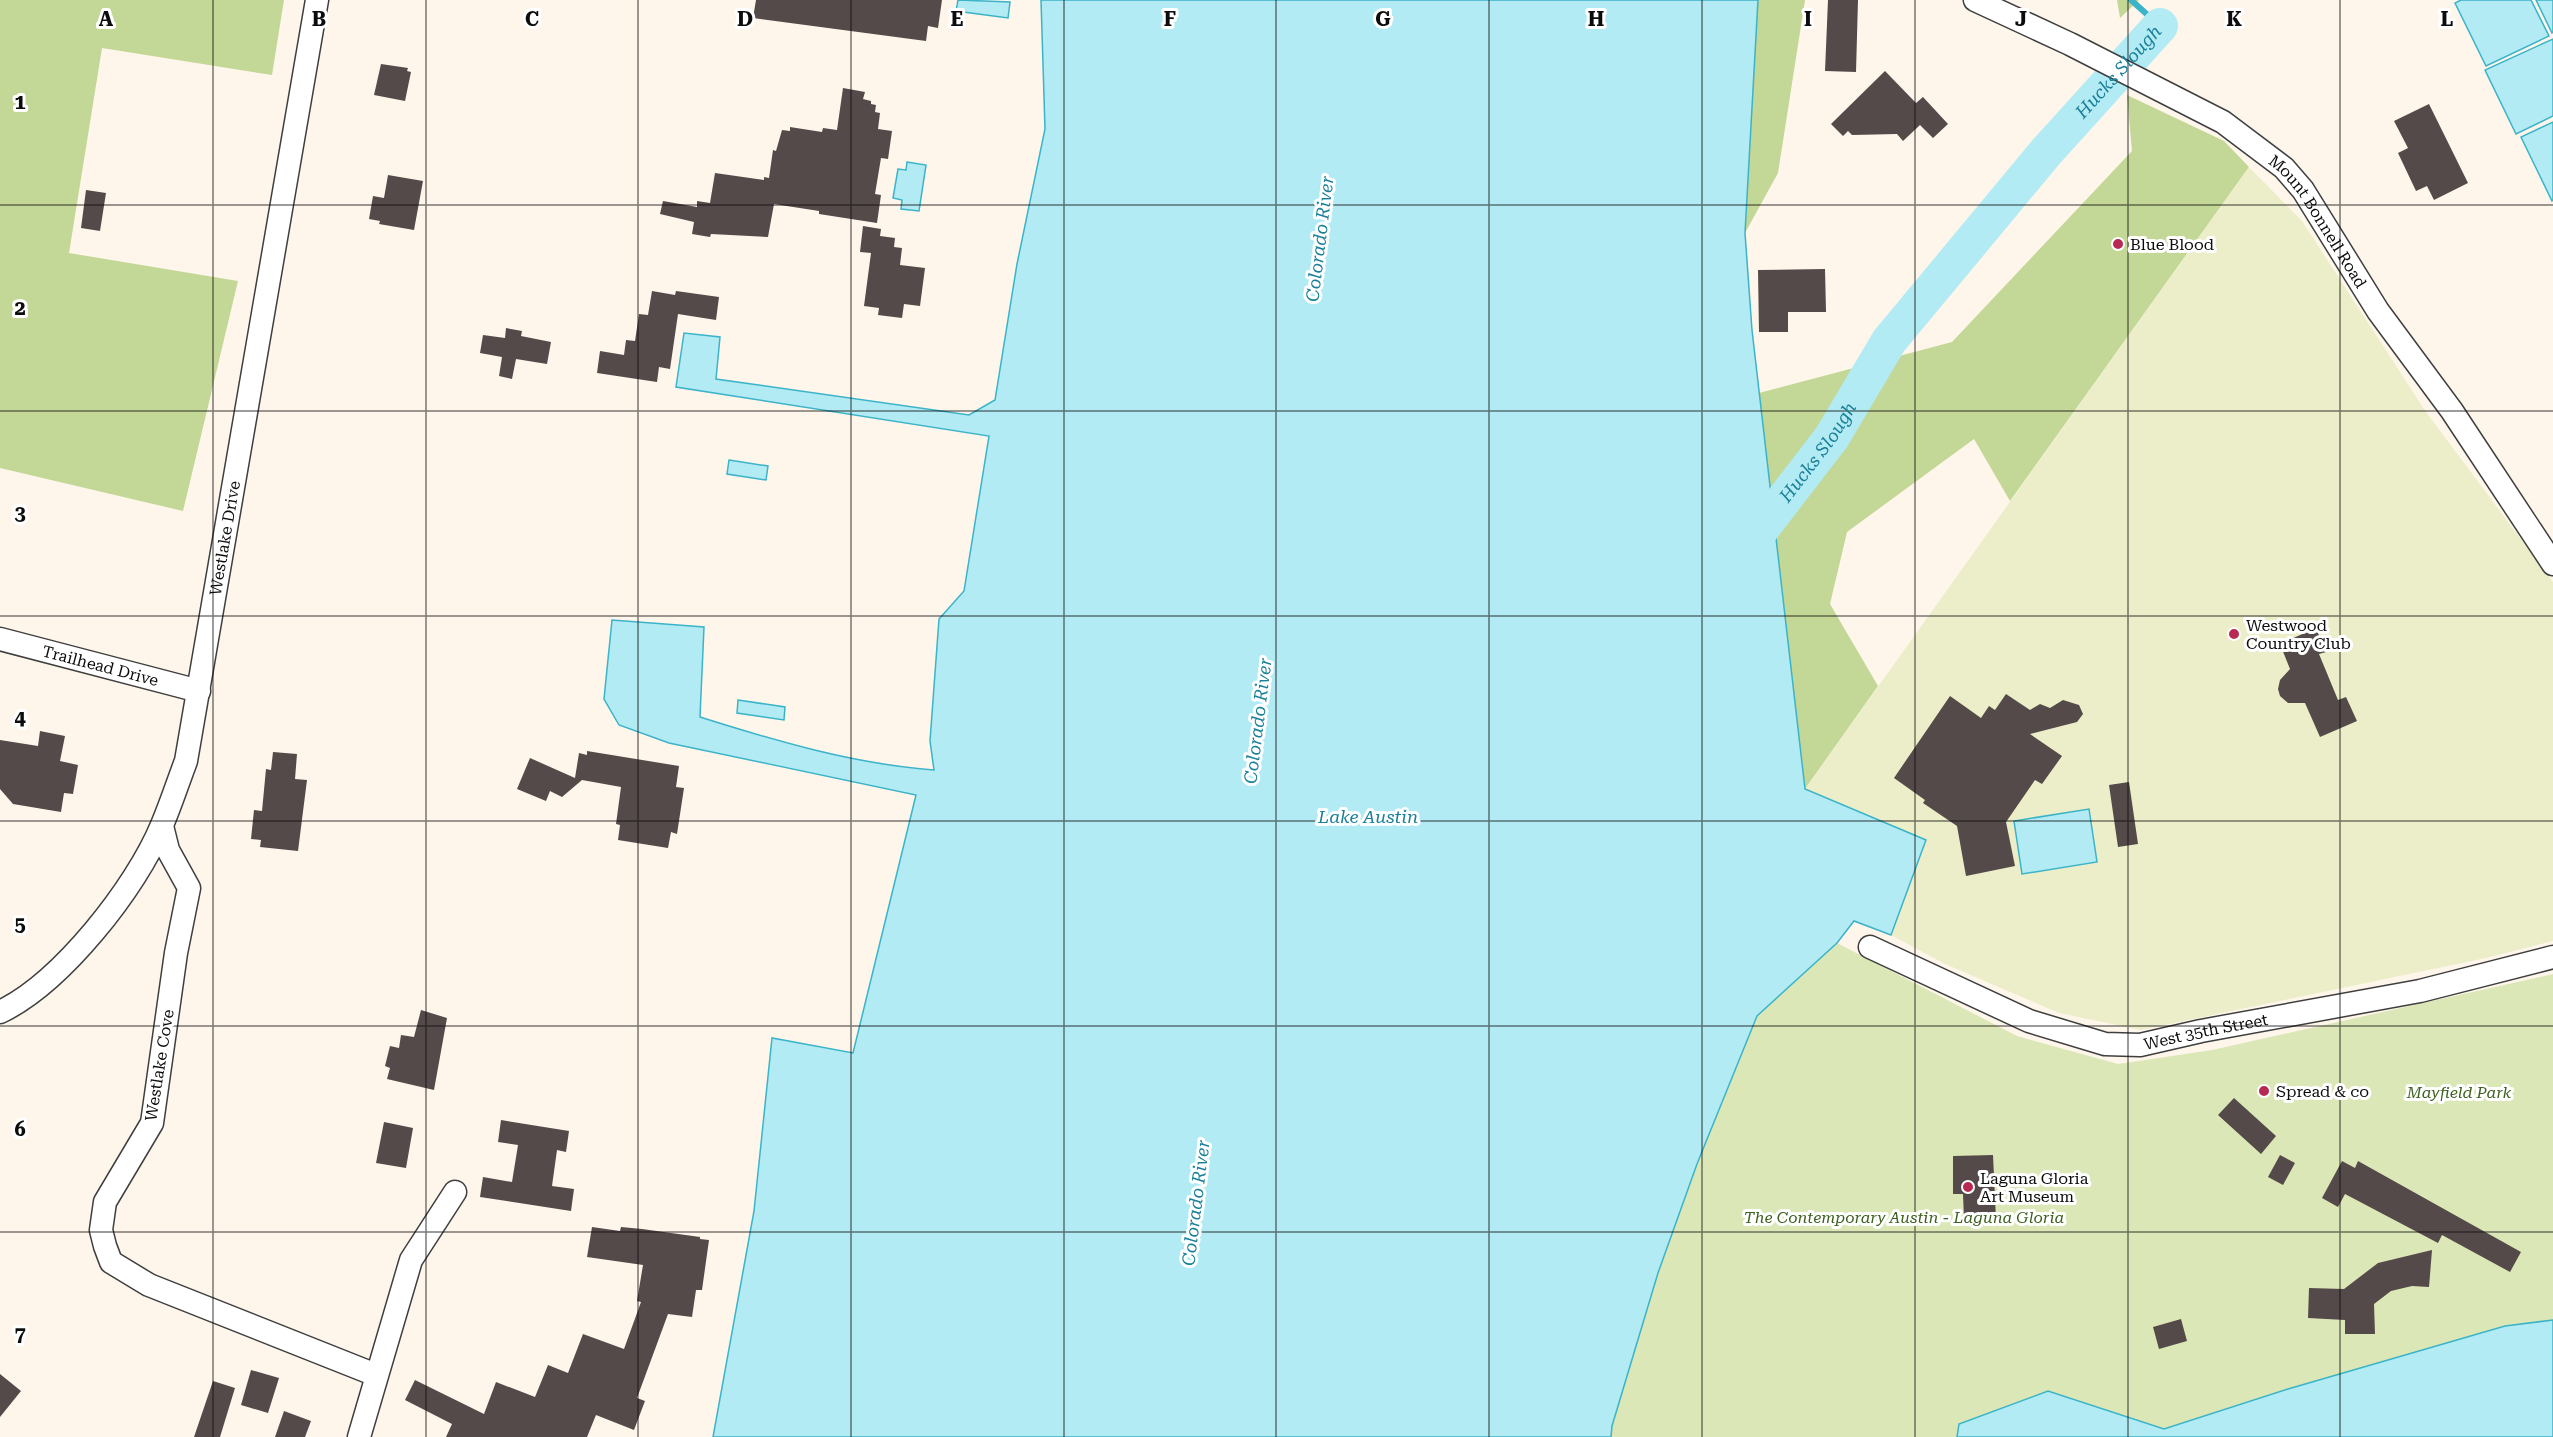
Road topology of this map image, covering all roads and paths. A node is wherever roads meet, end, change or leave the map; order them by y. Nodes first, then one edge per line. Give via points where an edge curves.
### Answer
1 (317, 0) edge
2 (1975, 0) edge
3 (2553, 564) edge
4 (0, 639) edge
5 (199, 691) junction
6 (162, 826) junction
7 (1870, 947) dead end
8 (2553, 957) edge
9 (0, 1012) edge
10 (455, 1192) dead end
11 (376, 1375) junction
12 (359, 1437) edge

1 - 5 street, Westlake Drive
2 - 3 street, Mount Bonnell Road via 2223,122 2284,168 2303,190 2378,311 2452,411
4 - 5 street, Trailhead Drive
5 - 6 street, Westlake Drive via 186,761
6 - 9 street, Westlake Drive via 114,906 67,960 20,1003
6 - 11 street, Westlake Cove via 168,850 189,888 152,1124 105,1202 101,1230 111,1262 149,1284
7 - 8 street, West 35th Street via 2029,1021 2105,1044 2140,1046 2201,1030 2420,990
10 - 11 street via 411,1260
11 - 12 street

